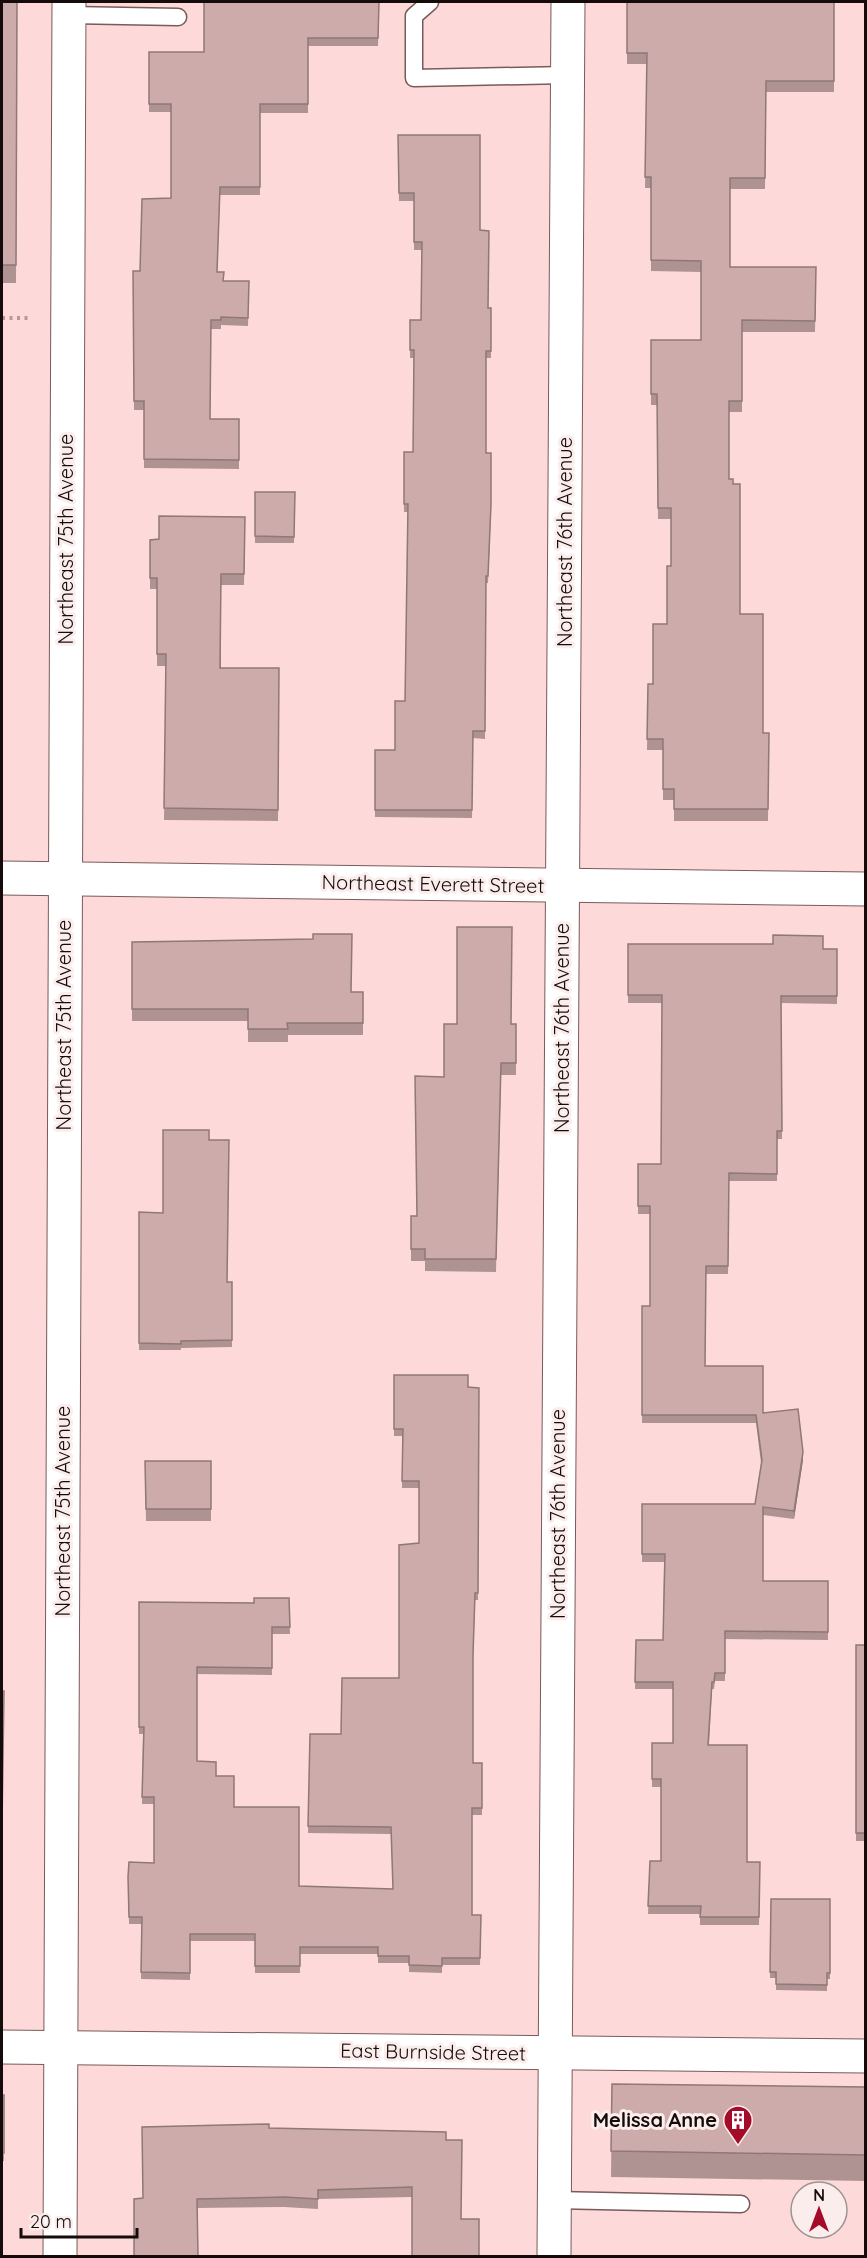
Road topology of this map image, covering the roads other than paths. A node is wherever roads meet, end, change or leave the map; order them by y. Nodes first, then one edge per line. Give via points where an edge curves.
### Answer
1 (430, 2) edge
2 (567, 2) edge
3 (69, 8) edge
4 (178, 17) dead end
5 (567, 75) junction
6 (2, 878) edge
7 (64, 879) junction
8 (563, 886) junction
9 (866, 890) edge
10 (2, 2047) edge
11 (62, 2048) junction
12 (554, 2054) junction
13 (866, 2055) edge
14 (554, 2200) junction
15 (741, 2204) dead end
16 (60, 2256) edge
17 (554, 2256) edge

1 - 5 lane via 414,16 414,78
2 - 5 street, Northeast 76th Avenue
3 - 4 lane
3 - 7 street, Northeast 75th Avenue
5 - 8 street, Northeast 76th Avenue
6 - 7 street, Northeast Everett Street
7 - 8 street, Northeast Everett Street
7 - 11 street, Northeast 75th Avenue
8 - 9 street, Northeast Everett Street
8 - 12 street, Northeast 76th Avenue
10 - 11 street, East Burnside Street
11 - 12 street, East Burnside Street
11 - 16 street, Northeast 75th Avenue
12 - 13 street, East Burnside Street
12 - 14 street, Northeast 76th Avenue
14 - 15 lane
14 - 17 street, Northeast 76th Avenue

